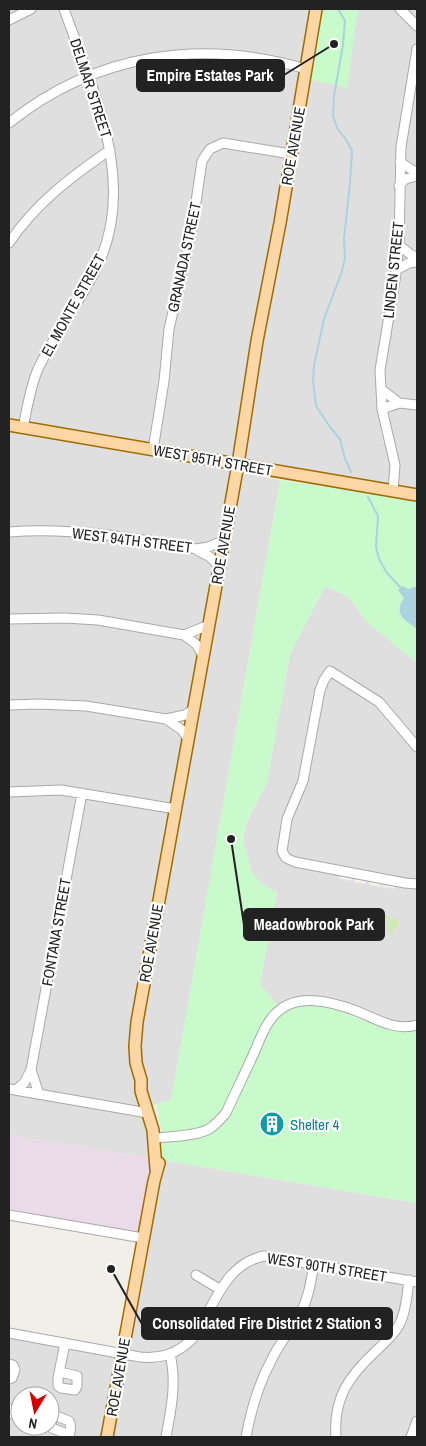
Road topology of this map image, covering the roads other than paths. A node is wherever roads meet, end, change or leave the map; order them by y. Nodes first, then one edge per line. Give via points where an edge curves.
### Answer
1 (26, 9) edge
2 (31, 9) edge
3 (64, 9) edge
4 (316, 9) edge
5 (400, 9) edge
6 (9, 14) edge
7 (9, 20) edge
8 (417, 26) edge
9 (417, 49) edge
10 (306, 69) junction
11 (88, 76) junction
12 (9, 123) edge
13 (110, 150) junction
14 (291, 154) junction
15 (400, 162) junction
16 (417, 175) edge
17 (400, 186) junction
18 (9, 243) edge
19 (399, 245) junction
20 (417, 258) edge
21 (417, 262) edge
22 (396, 270) junction
23 (381, 389) junction
24 (399, 403) junction
25 (417, 406) edge
26 (382, 408) junction
27 (9, 425) edge
28 (23, 428) junction
29 (153, 450) junction
30 (238, 464) junction
31 (393, 491) junction
32 (417, 495) edge
33 (9, 532) edge
34 (223, 541) junction
35 (197, 549) junction
36 (219, 566) junction
37 (9, 619) edge
38 (209, 625) junction
39 (184, 635) junction
40 (203, 656) junction
41 (9, 705) edge
42 (194, 709) junction
43 (166, 719) junction
44 (414, 736) edge
45 (188, 739) junction
46 (417, 746) edge
47 (9, 792) edge
48 (82, 793) junction
49 (176, 808) junction
50 (417, 884) edge
51 (417, 1025) edge
52 (31, 1070) junction
53 (141, 1080) junction
54 (13, 1089) edge
55 (39, 1094) junction
56 (148, 1113) junction
57 (157, 1138) junction
58 (9, 1215) edge
59 (143, 1238) junction
60 (314, 1264) junction
61 (196, 1275) dead end
62 (413, 1281) edge
63 (221, 1290) junction
64 (9, 1333) edge
65 (65, 1343) junction
66 (122, 1353) junction
67 (170, 1354) junction
68 (9, 1364) edge
69 (60, 1372) dead end
70 (9, 1379) edge
71 (9, 1409) edge
72 (9, 1414) edge
73 (417, 1421) edge
74 (107, 1437) edge
75 (166, 1437) edge
76 (246, 1437) edge
77 (336, 1437) edge
78 (411, 1437) edge

1 - 6 street
2 - 7 street
3 - 11 street, DELMAR STREET
4 - 10 main road, ROE AVENUE
5 - 8 street
9 - 15 street, LINDEN STREET
10 - 11 street via 235,55 189,54 144,58
10 - 14 main road, ROE AVENUE
11 - 12 street via 39,100
11 - 13 street, DELMAR STREET
13 - 18 street, DELMAR STREET via 49,196
13 - 28 street, EL MONTE STREET via 114,192 104,249 97,268 38,371
14 - 29 street, GRANADA STREET via 223,143 210,149 202,161 192,229 169,329
14 - 30 main road, ROE AVENUE
15 - 16 street
15 - 17 street, LINDEN STREET
16 - 17 street via 405,179
17 - 19 street, LINDEN STREET
19 - 20 street
19 - 22 street, LINDEN STREET
21 - 22 street
22 - 23 street, LINDEN STREET via 381,364
23 - 24 street
23 - 26 street, LINDEN STREET
24 - 25 street
24 - 26 street
26 - 31 street, LINDEN STREET via 395,465
27 - 28 main road, WEST 95TH STREET
28 - 29 main road, WEST 95TH STREET
29 - 30 main road, WEST 95TH STREET
30 - 31 main road, WEST 95TH STREET
30 - 34 main road, ROE AVENUE
31 - 32 main road, WEST 95TH STREET
33 - 35 street, WEST 94TH STREET via 108,535
34 - 35 street, WEST 94TH STREET
34 - 36 main road, ROE AVENUE
35 - 36 street
36 - 38 main road, ROE AVENUE
37 - 39 street via 98,620
38 - 39 street
38 - 40 main road, ROE AVENUE
39 - 40 street via 197,645
40 - 42 main road, ROE AVENUE
41 - 43 street via 78,705
42 - 43 street via 185,715
42 - 45 main road, ROE AVENUE
43 - 45 street via 182,730
44 - 46 street
44 - 50 street via 379,702 330,671 320,690 304,781 287,819 282,851 286,858 295,862
45 - 49 main road, ROE AVENUE
47 - 48 street via 46,790
48 - 49 street
48 - 52 street, FONTANA STREET
49 - 53 main road, ROE AVENUE via 136,1032 136,1063
51 - 57 street via 392,1026 353,1010 317,1001 302,1000 284,1006 266,1027 226,1113 208,1130
52 - 54 street, FONTANA STREET via 24,1083
52 - 55 street, FONTANA STREET
53 - 56 main road, ROE AVENUE
53 - 57 main road, ROE AVENUE via 154,1107
54 - 55 street
55 - 56 street
56 - 57 main road, ROE AVENUE
57 - 59 main road, ROE AVENUE via 156,1169
58 - 59 street
59 - 66 main road, ROE AVENUE
60 - 62 street, WEST 90TH STREET
60 - 63 street, WEST 90TH STREET via 272,1257 255,1258 239,1267
60 - 76 street via 306,1301 263,1375
61 - 63 street
62 - 77 street via 399,1325 352,1376 342,1394 336,1414
63 - 67 street, WEST 90TH STREET via 192,1339
64 - 65 street, WEST 90TH STREET
65 - 66 street, WEST 90TH STREET
65 - 69 street
66 - 67 street, WEST 90TH STREET via 150,1358
66 - 74 main road, ROE AVENUE
67 - 75 street via 174,1384
68 - 70 street via 16,1370
71 - 72 street
73 - 78 street

